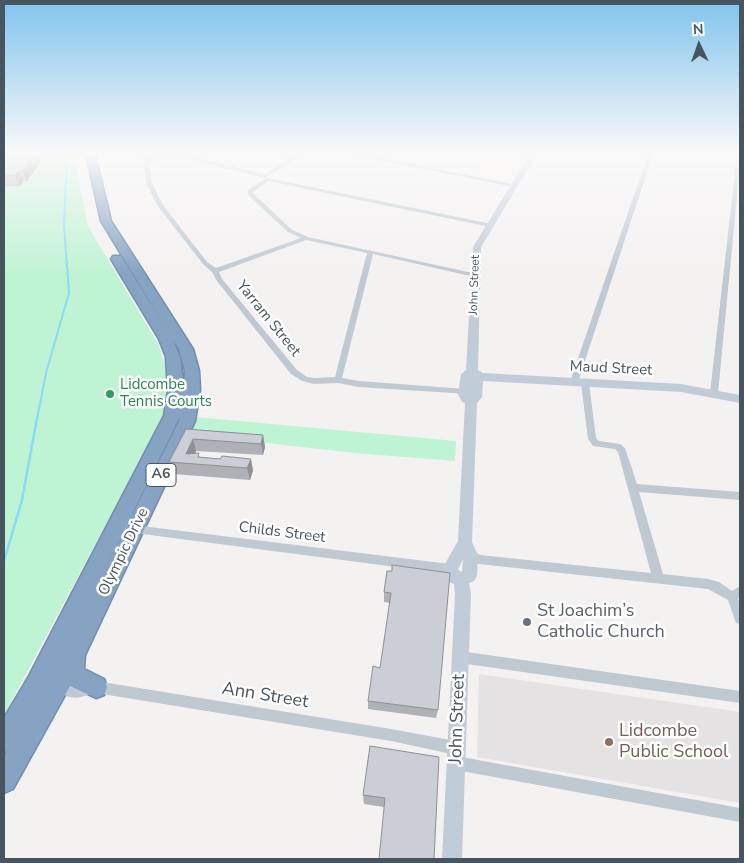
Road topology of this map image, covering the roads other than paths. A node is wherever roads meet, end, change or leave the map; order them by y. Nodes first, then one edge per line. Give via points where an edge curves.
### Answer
1 (89, 194) edge
2 (98, 194) edge
3 (154, 194) edge
4 (251, 194) edge
5 (347, 194) edge
6 (508, 194) edge
7 (638, 194) edge
8 (738, 194) edge
9 (737, 212) edge
10 (490, 225) junction
11 (306, 238) junction
12 (370, 253) junction
13 (215, 271) junction
14 (475, 275) junction
15 (476, 375) junction
16 (338, 380) junction
17 (579, 382) junction
18 (714, 393) junction
19 (468, 397) junction
20 (740, 399) edge
21 (633, 488) junction
22 (740, 496) edge
23 (135, 530) junction
24 (112, 537) junction
25 (462, 563) junction
26 (658, 577) junction
27 (736, 594) edge
28 (740, 619) edge
29 (74, 655) junction
30 (460, 657) junction
31 (96, 687) junction
32 (69, 691) dead end
33 (740, 697) edge
34 (4, 740) edge
35 (456, 756) junction
36 (4, 780) edge
37 (740, 815) edge
38 (452, 859) edge

1 - 24 highway, Olympic Drive / A6 via 95,223 166,339 175,370 172,416
2 - 23 highway, Olympic Drive / A6 via 106,221 186,349 192,371 187,421
3 - 13 street, Yarram Street
4 - 11 street via 290,231
5 - 10 street
6 - 10 street, John Street
7 - 17 street
8 - 9 street
9 - 18 street
10 - 14 street, John Street via 477,246
11 - 12 street
11 - 13 street
12 - 14 street
12 - 16 street
13 - 16 street, Yarram Street via 289,369 305,379
14 - 15 street, John Street
15 - 17 street, Maud Street
15 - 19 street, John Street via 467,374
16 - 19 street, Yarram Street
17 - 18 street, Maud Street
17 - 21 street via 594,443 621,448
18 - 20 street, Maud Street
19 - 25 street, John Street
21 - 22 street
21 - 26 street
23 - 24 street, Childs Street via 124,528
23 - 25 street, Childs Street
23 - 29 highway, Olympic Drive / A6
24 - 34 highway, Olympic Drive / A6 via 37,684
25 - 26 street, Childs Street via 479,559
25 - 30 street, John Street
26 - 27 street, Childs Street via 708,584
27 - 28 street
29 - 31 highway via 73,674
29 - 36 highway, Olympic Drive / A6
30 - 33 street
30 - 35 street, John Street
31 - 32 street, Ann Street
31 - 35 street, Ann Street via 391,735
35 - 37 street
35 - 38 street, John Street

